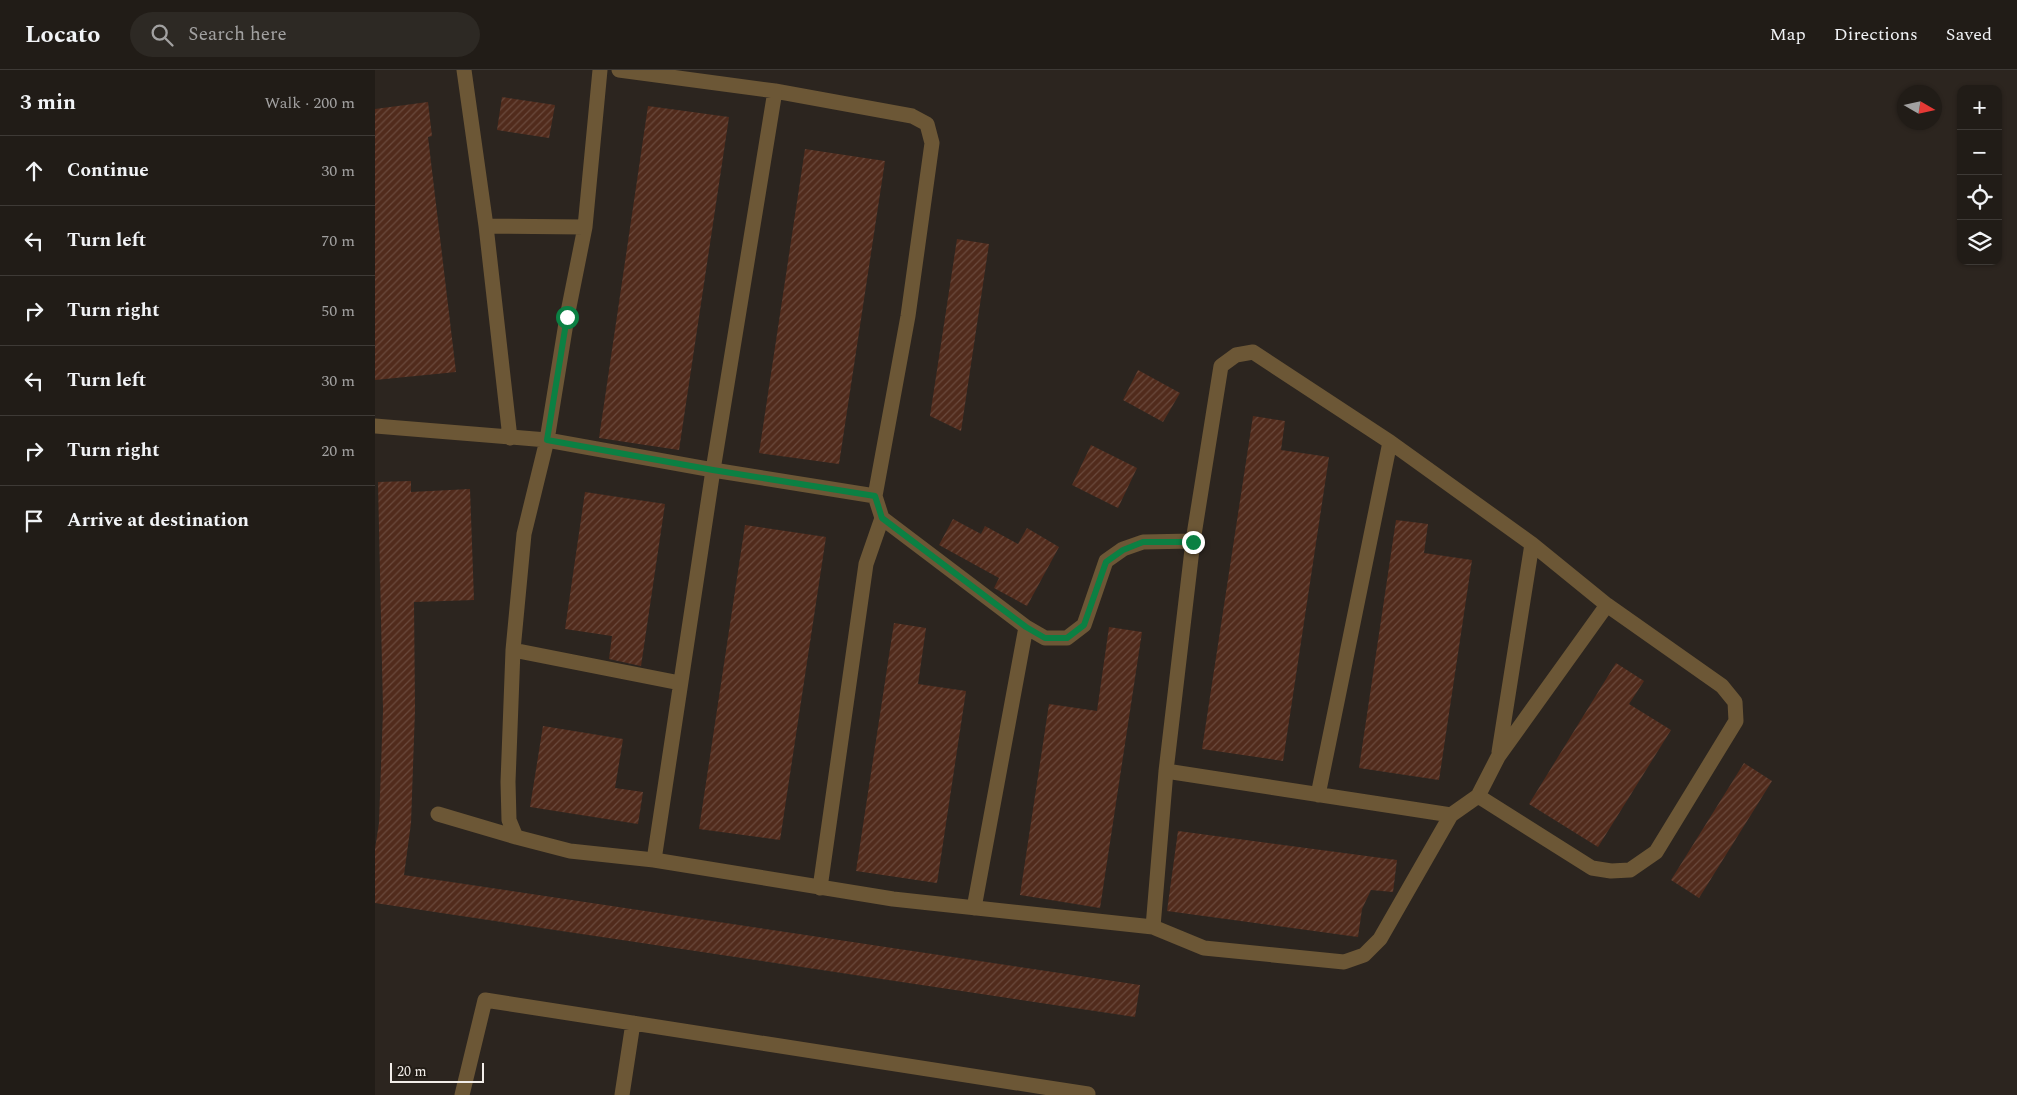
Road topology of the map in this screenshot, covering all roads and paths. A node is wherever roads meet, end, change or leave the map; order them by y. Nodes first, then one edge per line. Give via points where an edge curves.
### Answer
1 (464, 70) edge
2 (600, 70) edge
3 (619, 70) edge
4 (775, 91) junction
5 (486, 226) junction
6 (585, 227) junction
7 (375, 426) edge
8 (510, 438) junction
9 (547, 440) junction
10 (1390, 442) junction
11 (713, 470) junction
12 (875, 496) junction
13 (882, 518) junction
14 (1193, 542) junction
15 (1532, 544) junction
16 (1607, 605) junction
17 (1026, 627) junction
18 (513, 650) junction
19 (680, 683) junction
20 (1498, 757) junction
21 (1166, 771) junction
22 (1318, 795) junction
23 (1477, 796) junction
24 (438, 814) dead end
25 (1451, 815) junction
26 (516, 837) junction
27 (654, 860) junction
28 (820, 888) junction
29 (974, 908) junction
30 (1153, 927) junction
31 (633, 1023) junction
32 (1088, 1094) edge
33 (462, 1095) edge
34 (622, 1095) edge

1 - 5 street
2 - 6 street
3 - 4 street
4 - 11 street
4 - 12 street via 912,116 927,124 931,142 908,316
5 - 6 street
5 - 8 street
6 - 9 street
7 - 8 street
8 - 9 street
9 - 11 street
9 - 18 street via 524,534
10 - 14 street via 1253,352 1236,355 1221,366
10 - 15 street
10 - 22 street
11 - 12 street
11 - 19 street
12 - 13 street
13 - 17 street
13 - 28 street via 866,564
14 - 17 street via 1143,542 1106,562 1084,625 1067,638 1045,638
14 - 21 street
15 - 16 street
15 - 20 street
16 - 20 street
16 - 23 street via 1722,686 1735,702 1736,721 1656,852 1630,870 1592,868
17 - 29 street
18 - 19 street
18 - 26 street via 508,808
19 - 27 street
20 - 23 street
21 - 22 street
21 - 30 street
22 - 25 street
23 - 25 street
24 - 26 street
25 - 30 street via 1379,939 1364,955 1351,960 1344,962 1204,948
26 - 27 street via 570,850
27 - 28 street
28 - 29 street
29 - 30 street
31 - 32 street
31 - 33 street via 485,1000
31 - 34 street

